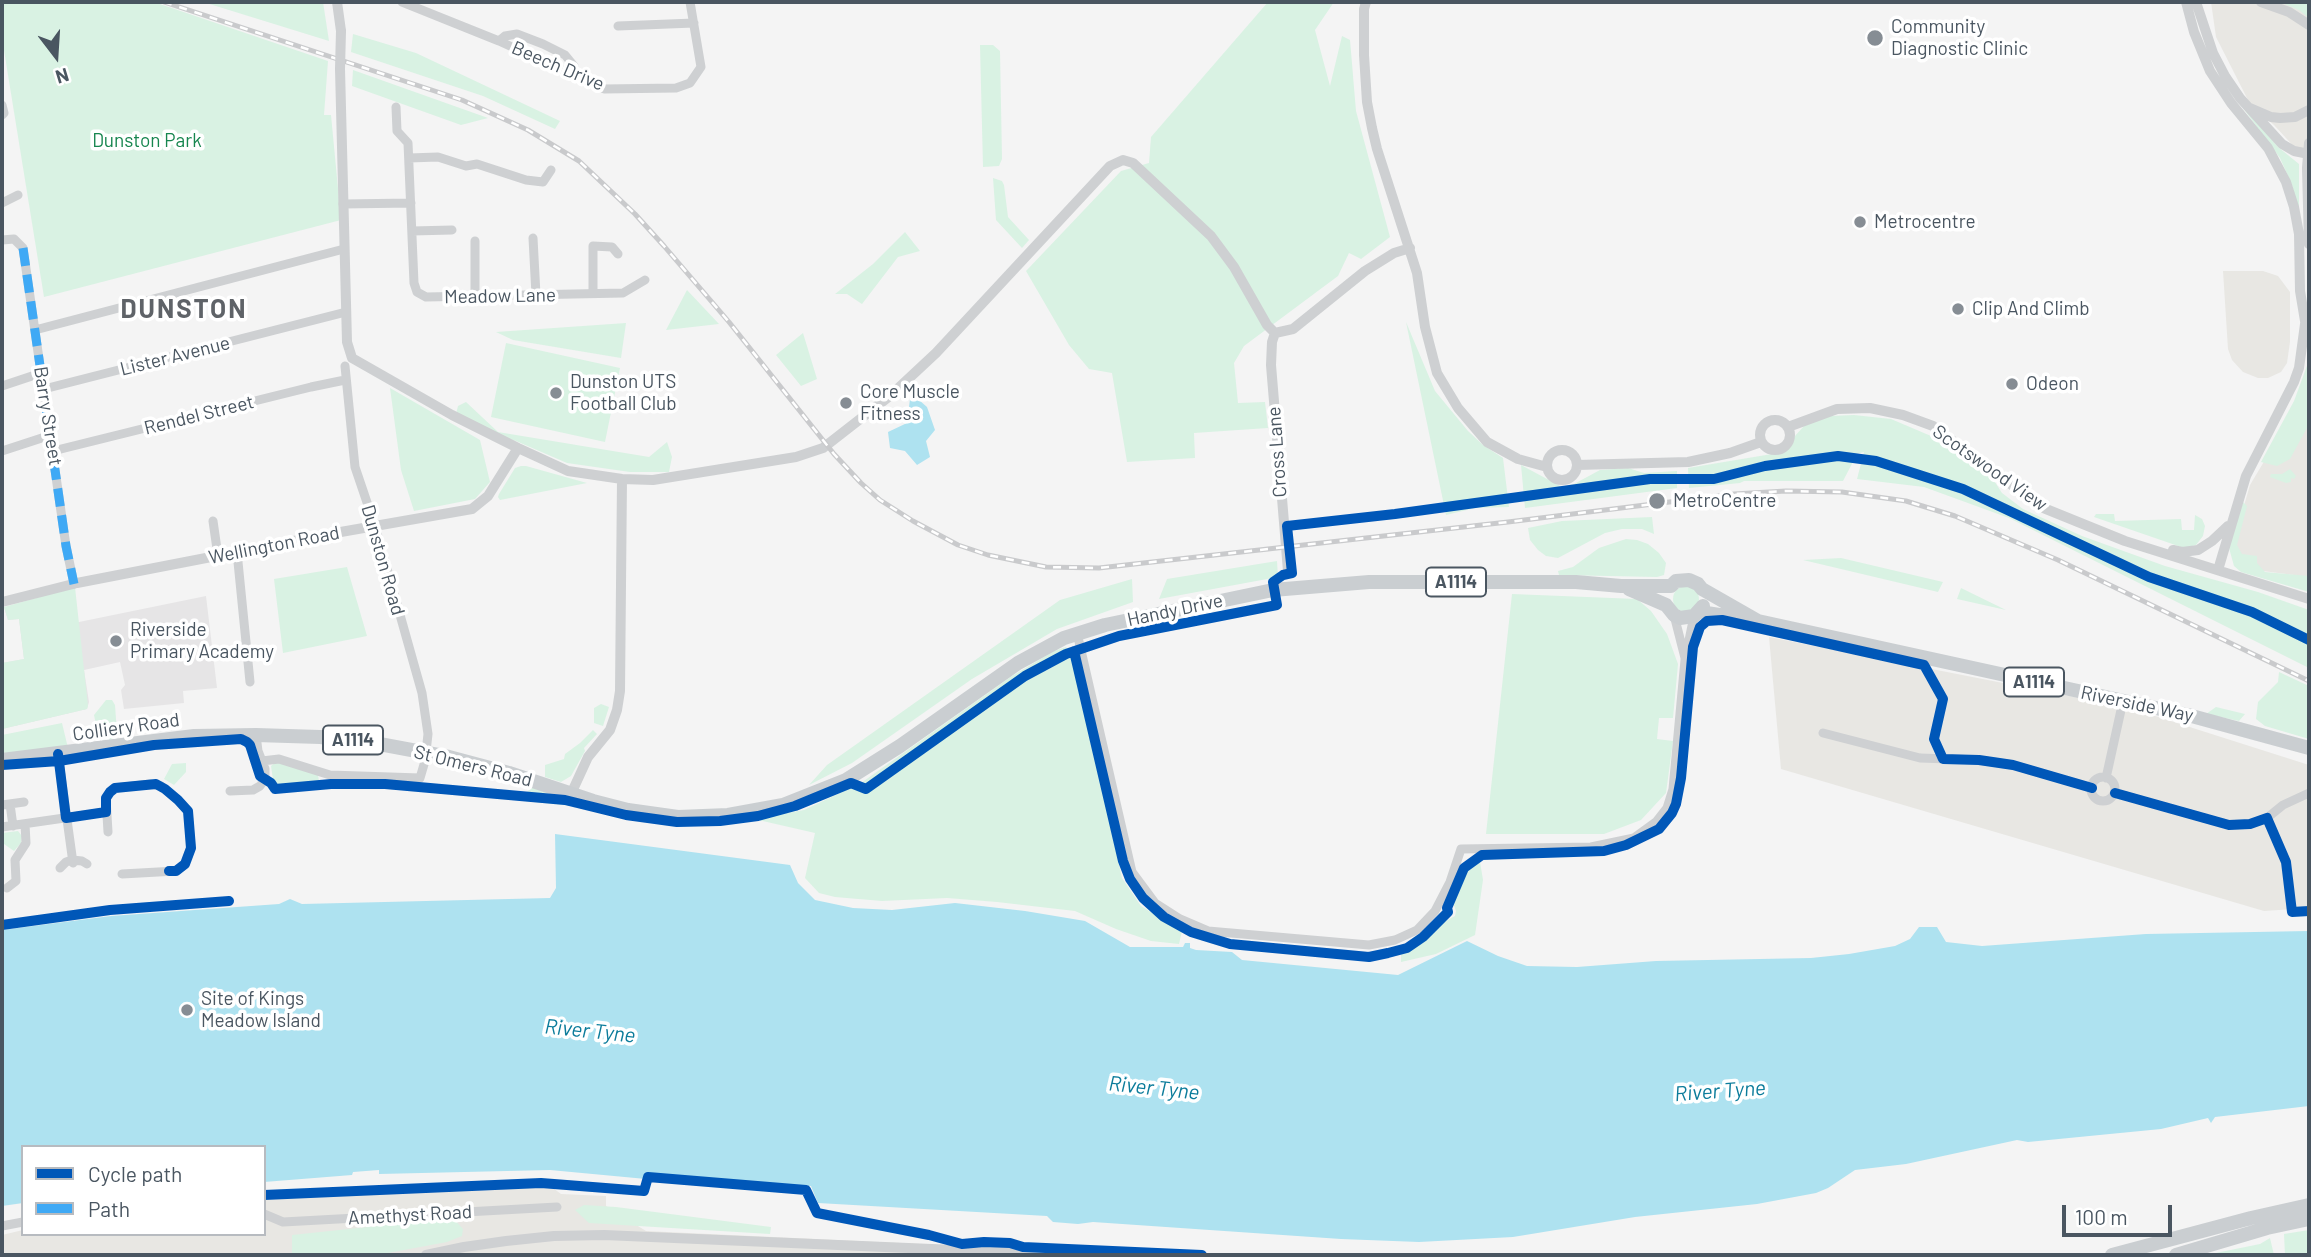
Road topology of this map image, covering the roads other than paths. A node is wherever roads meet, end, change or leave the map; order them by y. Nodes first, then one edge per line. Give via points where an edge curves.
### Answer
1 (337, 2) edge
2 (402, 2) edge
3 (690, 2) edge
4 (1366, 2) edge
5 (2186, 2) edge
6 (2196, 2) edge
7 (2262, 2) edge
8 (428, 7) edge
9 (2292, 15) junction
10 (694, 23) junction
11 (2309, 25) edge
12 (618, 26) dead end
13 (2309, 32) edge
14 (499, 41) junction
15 (577, 76) junction
16 (2239, 102) junction
17 (2, 105) edge
18 (396, 107) dead end
19 (2309, 110) edge
20 (2, 115) edge
21 (2309, 150) edge
22 (409, 159) junction
23 (551, 170) dead end
24 (18, 195) dead end
25 (2, 203) edge
26 (411, 203) junction
27 (343, 204) junction
28 (452, 230) dead end
29 (412, 231) junction
30 (533, 238) dead end
31 (2, 240) edge
32 (475, 241) dead end
33 (2305, 246) edge
34 (1409, 248) junction
35 (344, 249) junction
36 (618, 254) dead end
37 (645, 280) dead end
38 (593, 293) junction
39 (536, 295) junction
40 (475, 296) junction
41 (2309, 303) edge
42 (346, 312) junction
43 (2305, 321) junction
44 (35, 330) junction
45 (1275, 332) junction
46 (345, 366) dead end
47 (41, 373) junction
48 (345, 380) junction
49 (2, 386) edge
50 (44, 390) junction
51 (1788, 427) junction
52 (51, 435) junction
53 (1761, 442) junction
54 (518, 449) junction
55 (2, 451) edge
56 (53, 451) junction
57 (1577, 465) junction
58 (1547, 467) junction
59 (622, 478) junction
60 (213, 521) dead end
61 (2230, 524) junction
62 (375, 526) junction
63 (2125, 541) junction
64 (237, 552) junction
65 (218, 556) junction
66 (2218, 570) junction
67 (1288, 571) dead end
68 (74, 584) junction
69 (1621, 586) junction
70 (1671, 586) junction
71 (1702, 589) junction
72 (2309, 599) edge
73 (2, 602) edge
74 (1670, 610) junction
75 (1697, 614) junction
76 (1758, 621) junction
77 (1077, 633) junction
78 (1685, 660) junction
79 (250, 682) dead end
80 (2123, 701) junction
81 (1823, 733) dead end
82 (256, 734) junction
83 (2309, 748) edge
84 (426, 752) junction
85 (58, 754) junction
86 (2, 760) edge
87 (262, 761) junction
88 (2106, 778) junction
89 (2092, 788) junction
90 (230, 791) dead end
91 (2115, 793) junction
92 (2309, 793) edge
93 (571, 794) junction
94 (24, 802) dead end
95 (6, 804) edge
96 (106, 813) junction
97 (66, 818) junction
98 (25, 824) junction
99 (13, 826) junction
100 (2, 827) edge
101 (108, 832) dead end
102 (72, 862) junction
103 (129, 862) dead end
104 (87, 864) dead end
105 (60, 868) dead end
106 (16, 881) junction
107 (26, 886) dead end
108 (7, 888) dead end
109 (2309, 1205) edge
110 (557, 1207) dead end
111 (266, 1215) edge
112 (2309, 1219) edge
113 (21, 1222) edge
114 (2, 1226) edge
115 (426, 1255) edge
116 (1072, 1255) edge
117 (2112, 1255) edge
118 (2176, 1255) edge

1 - 27 street, bridge
2 - 8 street, Beech Drive
3 - 10 street, Beech Drive
4 - 34 street via 1367,102
5 - 16 street via 2207,64
6 - 16 street via 2213,53
7 - 9 street
8 - 14 street, Beech Drive
9 - 11 street
9 - 13 street
10 - 12 street
10 - 15 street, Beech Drive via 701,67 690,83 676,88 604,89
14 - 15 street, Beech Drive
14 - 15 street via 517,34 543,44 565,55
16 - 19 street via 2271,117 2295,117
16 - 21 street via 2282,144 2294,151
16 - 33 street via 2283,175
17 - 20 street
18 - 22 street, Meadow Lane via 397,131 408,143
21 - 33 street
22 - 23 street via 438,157 542,182
22 - 26 street, Meadow Lane
24 - 25 street
26 - 27 street
26 - 29 street, Meadow Lane
27 - 35 street
28 - 29 street
29 - 40 street, Meadow Lane via 417,292 426,297
30 - 39 street
31 - 44 street, Barry Street via 14,239 23,248
32 - 40 street
33 - 43 street via 2300,291
34 - 45 street via 1365,271 1293,329
34 - 58 street via 1437,373 1458,408 1488,442 1518,459
35 - 42 street
35 - 44 street
36 - 38 street via 612,247 593,246
37 - 38 street, Meadow Lane via 623,293
38 - 39 street, Meadow Lane
39 - 40 street, Meadow Lane
41 - 43 street
42 - 50 street, Lister Avenue
42 - 54 street via 352,358
43 - 61 street via 2294,382 2246,476
44 - 47 street, Barry Street
45 - 59 street via 1211,236 1133,163 1123,160 1110,166 936,353 823,448 796,457 653,480
45 - 67 street, Cross Lane via 1271,365
46 - 48 street, Dunston Road
47 - 49 street
47 - 50 street, Barry Street
48 - 56 street, Rendel Street
48 - 62 street, Dunston Road via 355,467
50 - 52 street, Barry Street
51 - 53 street via 1779,420 1766,423
51 - 53 street via 1785,446 1774,450
51 - 63 street, Scotswood View via 1837,409 1870,408 1903,415 1933,426 2041,507
52 - 55 street
52 - 56 street, Barry Street
53 - 57 street via 1688,462
54 - 59 street via 568,471
54 - 62 street, Wellington Road via 485,501 471,509
56 - 68 street, Barry Street
57 - 58 street via 1566,480 1553,477
57 - 58 street via 1572,453 1562,450 1551,454
59 - 93 street via 617,710
60 - 65 street
61 - 63 street via 2213,541 2192,552
61 - 66 street
62 - 64 street, Wellington Road
62 - 84 street, Dunston Road via 422,693
63 - 66 street, Scotswood View
64 - 65 street, Wellington Road
64 - 79 street
65 - 68 street, Wellington Road
66 - 72 street, Scotswood View
68 - 73 street, Wellington Road
69 - 70 main road, A1114
69 - 74 main road, A1114
69 - 77 main road, Handy Drive / A1114 via 1369,582 1302,586
70 - 71 main road via 1682,579
70 - 74 main road via 1667,591
71 - 75 main road via 1705,598
71 - 76 main road, A1114
74 - 75 main road via 1686,618
74 - 78 street
75 - 76 main road, A1114
75 - 78 street
76 - 80 main road, Riverside Way / A1114
77 - 78 street via 1132,872 1155,903 1208,931 1368,945 1417,930 1436,911 1461,849 1591,847 1634,838 1656,822 1673,789
77 - 93 main road, Handy Drive / A1114 via 1018,663 860,772 790,802 728,815 678,817 628,810
80 - 83 main road, Riverside Way / A1114
80 - 88 street
81 - 89 street via 1920,758 2013,765
82 - 84 main road, St Omers Road / A1114 via 354,740
82 - 85 main road, Colliery Road / A1114 via 150,740
82 - 87 street
84 - 87 street via 420,778 330,775 279,759
84 - 93 main road, St Omers Road / A1114
85 - 86 main road, Colliery Road / A1114
85 - 97 street
87 - 90 street via 262,784 253,790
88 - 89 street
88 - 91 street via 2115,785
89 - 91 street via 2099,800
91 - 92 street via 2230,825 2267,818
94 - 95 street
95 - 99 street
96 - 97 street
96 - 101 street
96 - 103 street via 106,798 112,789 150,784 165,789 188,811 191,848 185,864 176,870 126,874
97 - 98 street
97 - 102 street
98 - 99 street
98 - 106 street via 26,843 15,860
99 - 100 street
102 - 104 street
102 - 105 street
106 - 107 street
106 - 108 street
109 - 117 main road
110 - 111 street, Amethyst Road via 284,1222
112 - 118 main road
113 - 114 street
115 - 116 street via 496,1242 604,1235

